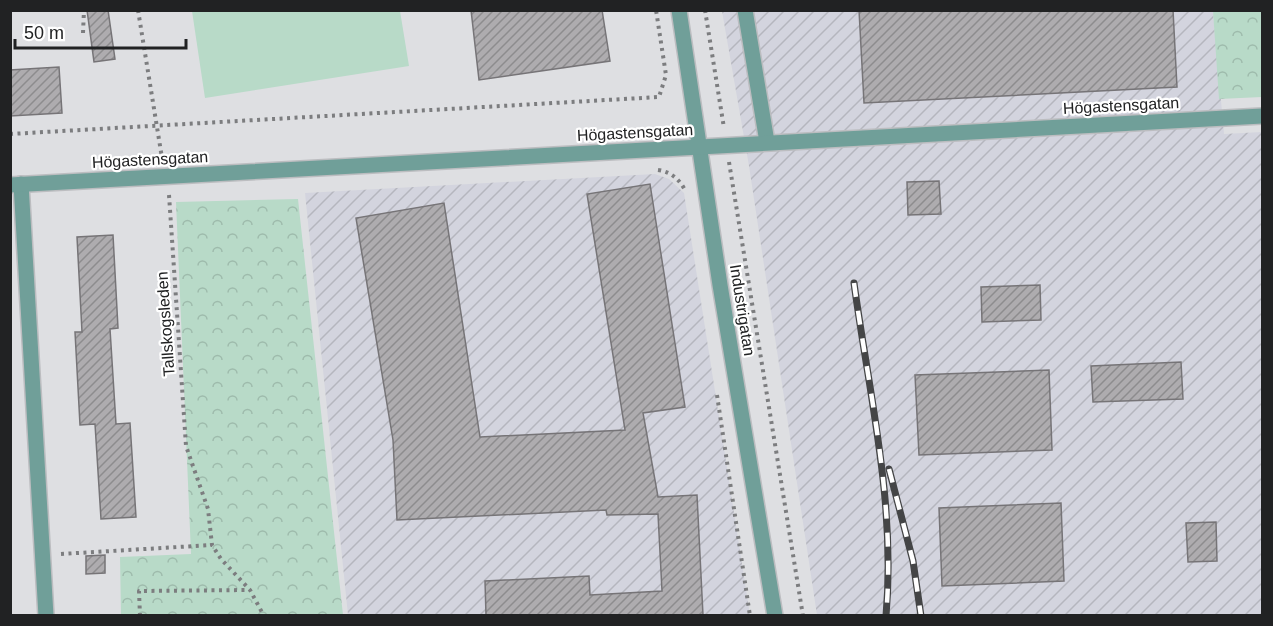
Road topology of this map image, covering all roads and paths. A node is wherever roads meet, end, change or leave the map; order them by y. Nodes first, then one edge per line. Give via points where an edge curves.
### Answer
1 (84, 10) edge
2 (138, 10) edge
3 (656, 10) edge
4 (679, 10) edge
5 (705, 10) edge
6 (745, 10) edge
7 (83, 33) dead end
8 (1263, 116) edge
9 (157, 126) junction
10 (10, 134) edge
11 (767, 142) junction
12 (726, 144) junction
13 (701, 146) junction
14 (654, 169) dead end
15 (164, 177) junction
16 (16, 185) edge
17 (180, 193) dead end
18 (686, 193) dead end
19 (169, 194) junction
20 (157, 195) dead end
21 (717, 393) dead end
22 (212, 545) junction
23 (42, 555) junction
24 (250, 590) junction
25 (46, 615) edge
26 (140, 615) edge
27 (264, 615) edge
28 (750, 615) edge
29 (775, 615) edge
30 (803, 615) edge

1 - 7 path
2 - 9 path, Tallskogsleden
3 - 9 path via 666,75 659,97
4 - 13 street, Industrigatan
5 - 12 path
6 - 11 street
8 - 11 street, Högastensgatan
9 - 10 path
9 - 15 path, Tallskogsleden
11 - 12 street, Högastensgatan
12 - 13 street, Högastensgatan
12 - 30 path
13 - 15 street, Högastensgatan
13 - 29 street, Industrigatan
14 - 18 path via 672,175
15 - 16 street, Högastensgatan
15 - 19 path, Tallskogsleden
16 - 23 street
17 - 19 path
19 - 20 path
19 - 22 path, Tallskogsleden via 186,446 208,509
21 - 28 path
22 - 23 path
22 - 24 path
23 - 25 street
24 - 26 path via 139,591
24 - 27 path

